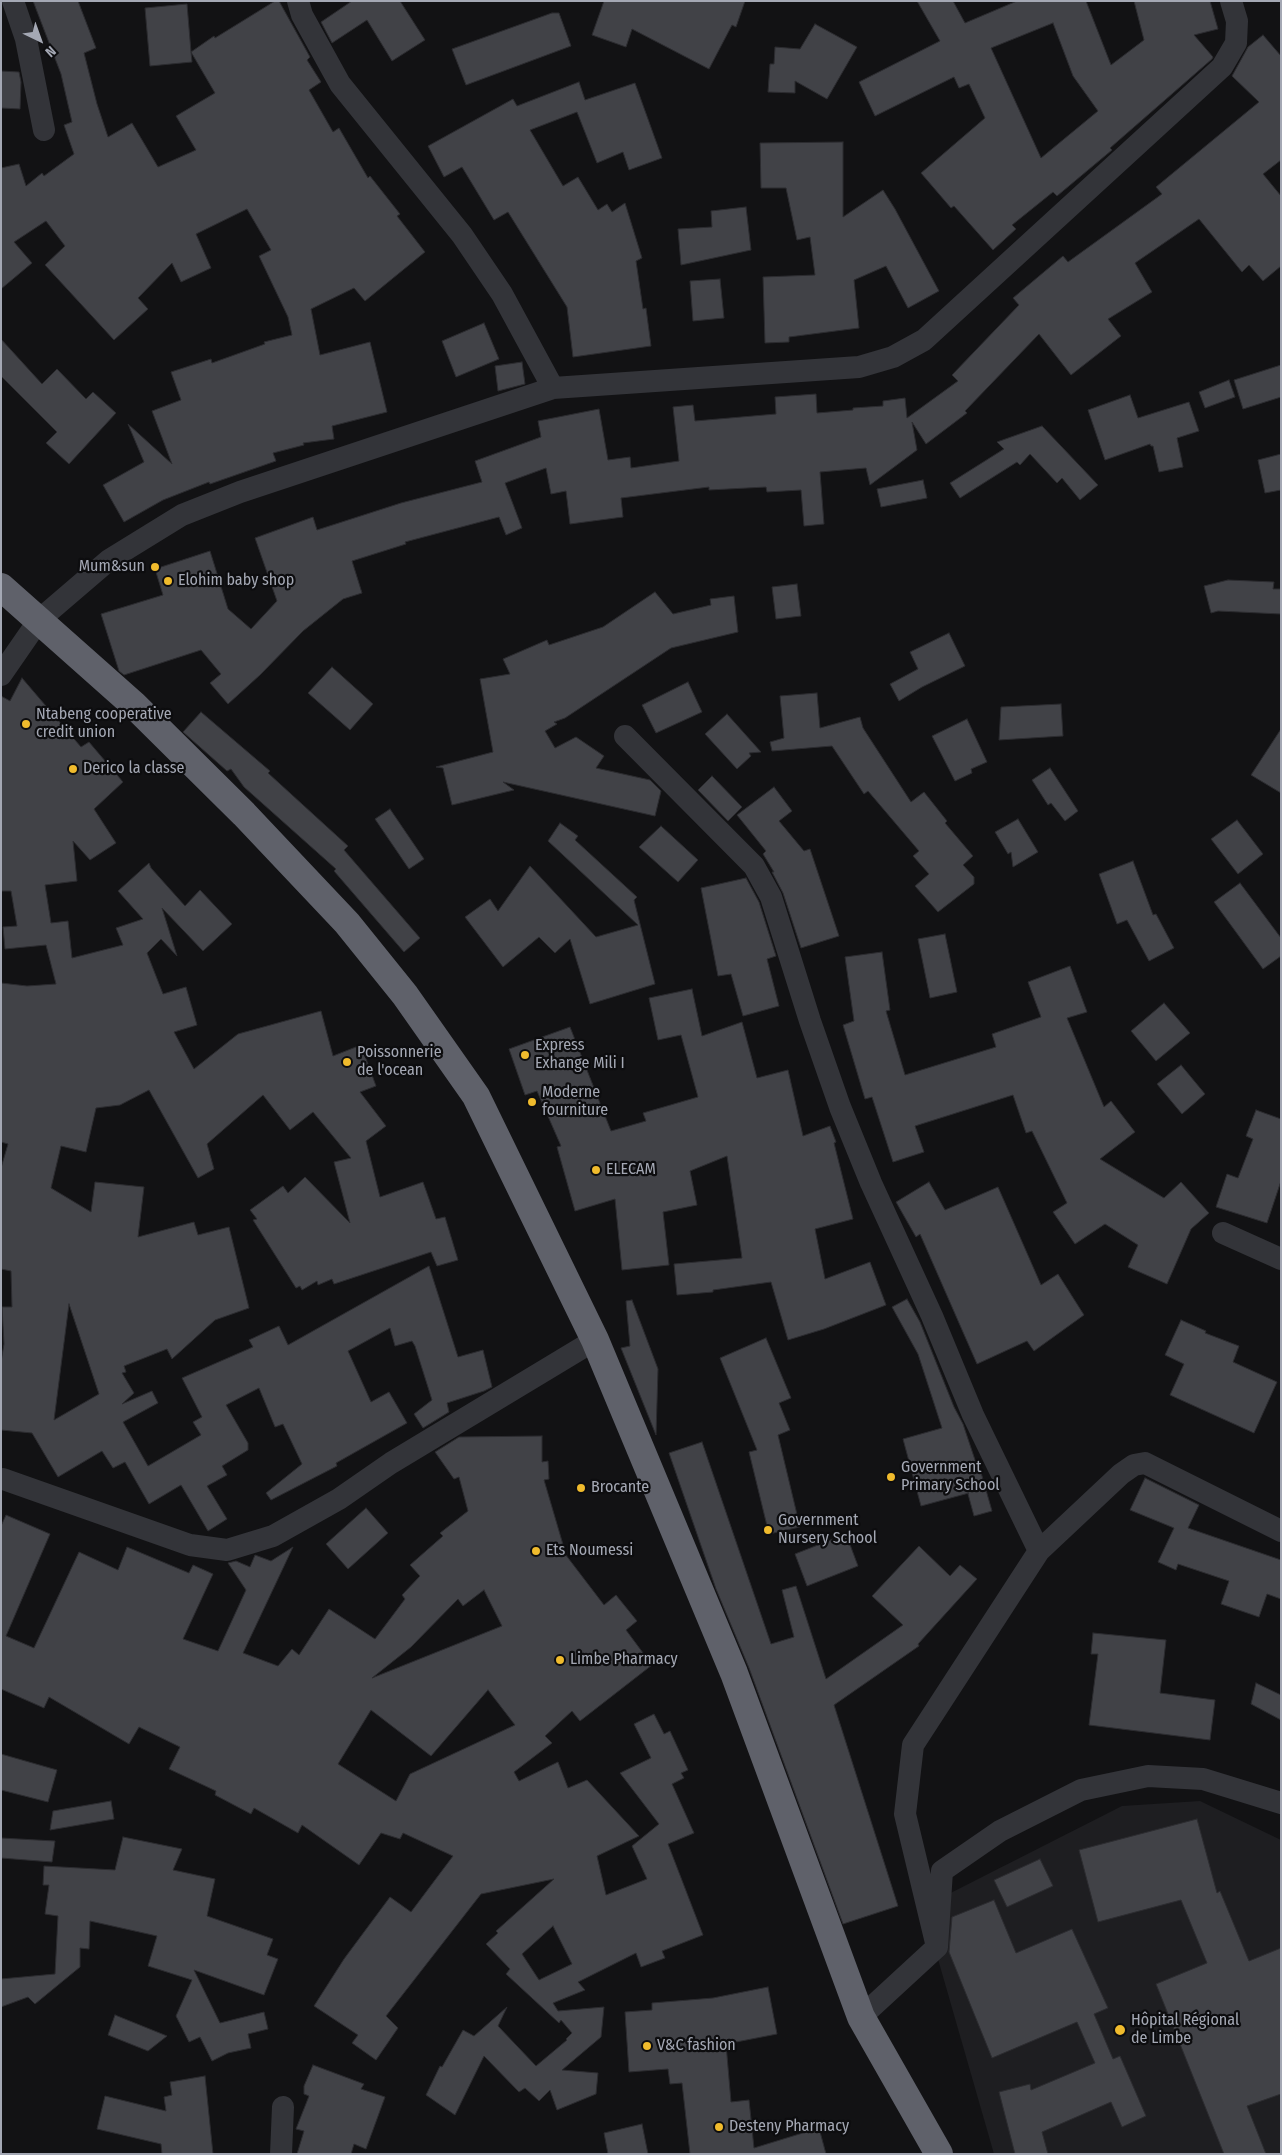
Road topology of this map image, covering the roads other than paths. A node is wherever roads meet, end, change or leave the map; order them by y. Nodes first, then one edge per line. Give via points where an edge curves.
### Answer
1 (13, 1) edge
2 (298, 1) edge
3 (1231, 1) edge
4 (44, 130) dead end
5 (553, 388) junction
6 (1, 587) edge
7 (39, 620) junction
8 (1, 675) edge
9 (625, 736) dead end
10 (1223, 1233) dead end
11 (1281, 1259) edge
12 (595, 1340) junction
13 (2, 1479) dead end
14 (1281, 1531) edge
15 (1039, 1551) junction
16 (1281, 1803) edge
17 (937, 1947) junction
18 (861, 2017) junction
19 (282, 2107) dead end
20 (281, 2154) edge
21 (939, 2154) edge

1 - 4 street via 26,39
2 - 5 street via 302,15 340,84 462,235 502,294
3 - 5 street via 1237,20 1236,42 1222,68 924,340 893,357 859,368
5 - 7 street via 240,492 182,515 109,560
6 - 7 highway
7 - 8 street
7 - 12 highway via 134,705 244,814 347,923 405,995 476,1096
9 - 15 street via 754,866 772,897 810,1021 871,1183 973,1415
10 - 11 street
12 - 13 street via 391,1463 339,1499 273,1536 227,1550 190,1545
12 - 18 highway via 734,1673
14 - 15 street via 1145,1463 1134,1465 1121,1474
15 - 17 street via 912,1745 906,1814
16 - 17 street via 1203,1779 1148,1776 1081,1790 1000,1831 942,1871
17 - 18 street
18 - 21 highway
19 - 20 street

